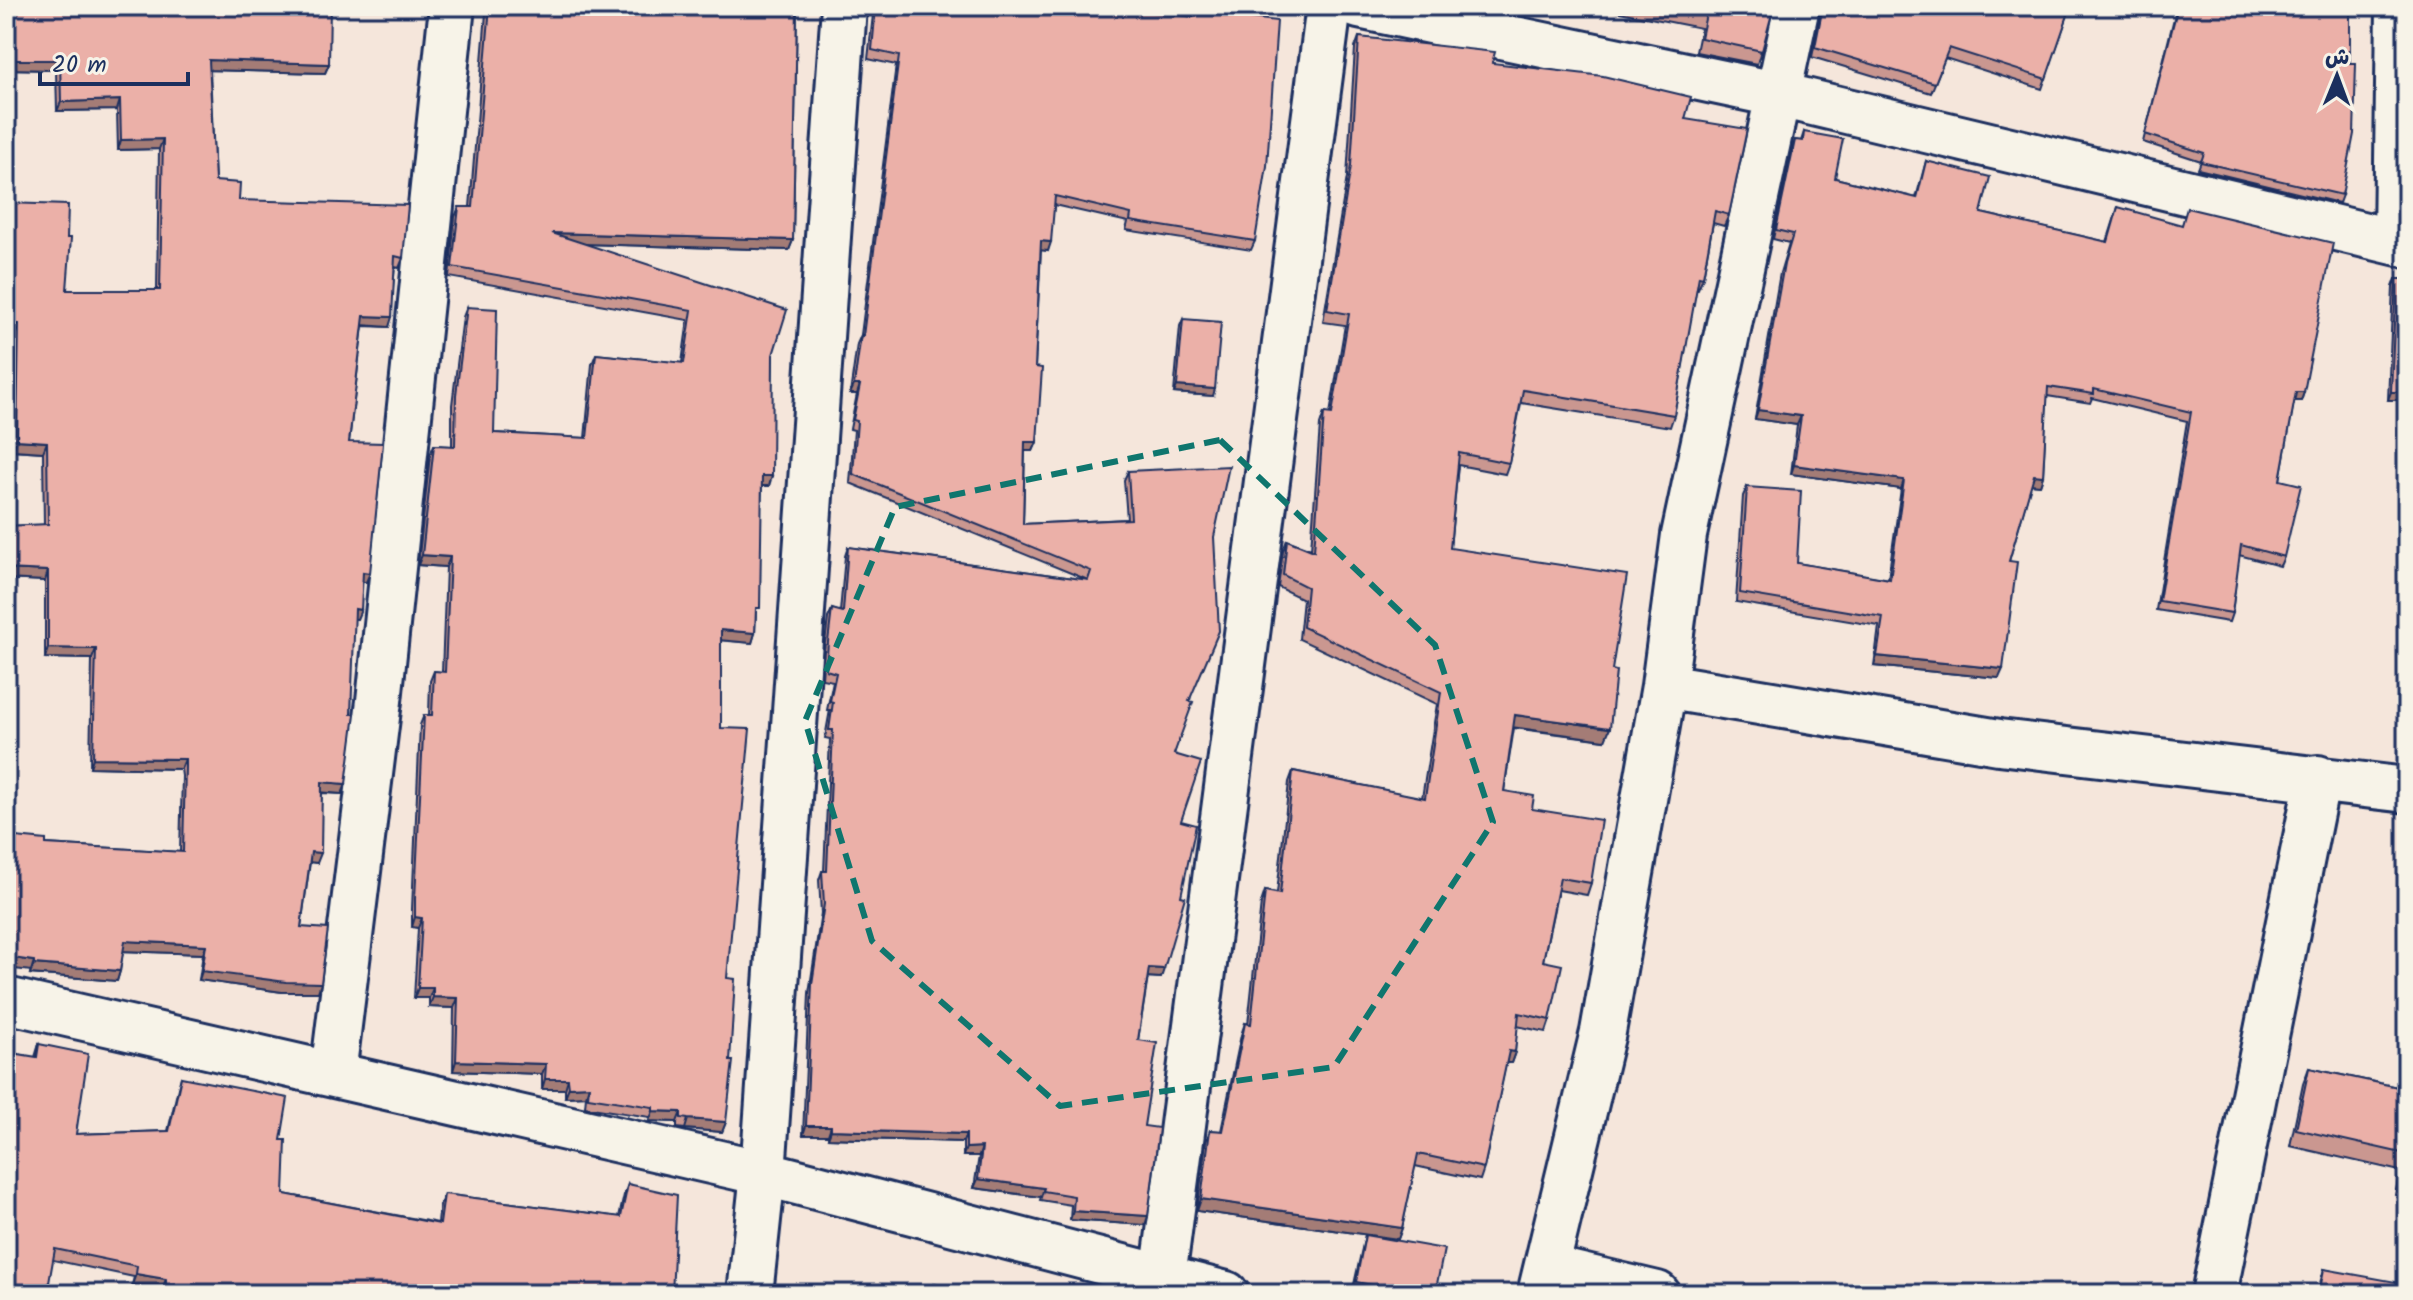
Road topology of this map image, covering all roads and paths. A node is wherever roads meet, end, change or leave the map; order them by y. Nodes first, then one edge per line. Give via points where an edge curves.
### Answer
1 (452, 6) edge
2 (844, 6) edge
3 (1329, 6) edge
4 (1359, 6) edge
5 (1797, 6) edge
6 (2399, 6) edge
7 (1780, 95) junction
8 (2401, 243) edge
9 (1664, 686) junction
10 (2318, 778) junction
11 (2407, 790) edge
12 (6, 1000) edge
13 (333, 1074) junction
14 (763, 1173) junction
15 (1163, 1278) junction
16 (1543, 1281) edge
17 (750, 1294) edge
18 (1226, 1294) edge
19 (1657, 1294) edge
20 (2214, 1294) edge

1 - 13 street via 381,685
2 - 14 street
3 - 15 street
4 - 7 street
5 - 7 street
6 - 8 street
7 - 8 street
7 - 9 street via 1692,493
9 - 10 street via 1999,742
9 - 16 street via 1603,1032
10 - 11 street
10 - 20 street
12 - 13 street
13 - 14 street
14 - 15 street
14 - 17 street
15 - 18 street
16 - 19 street

